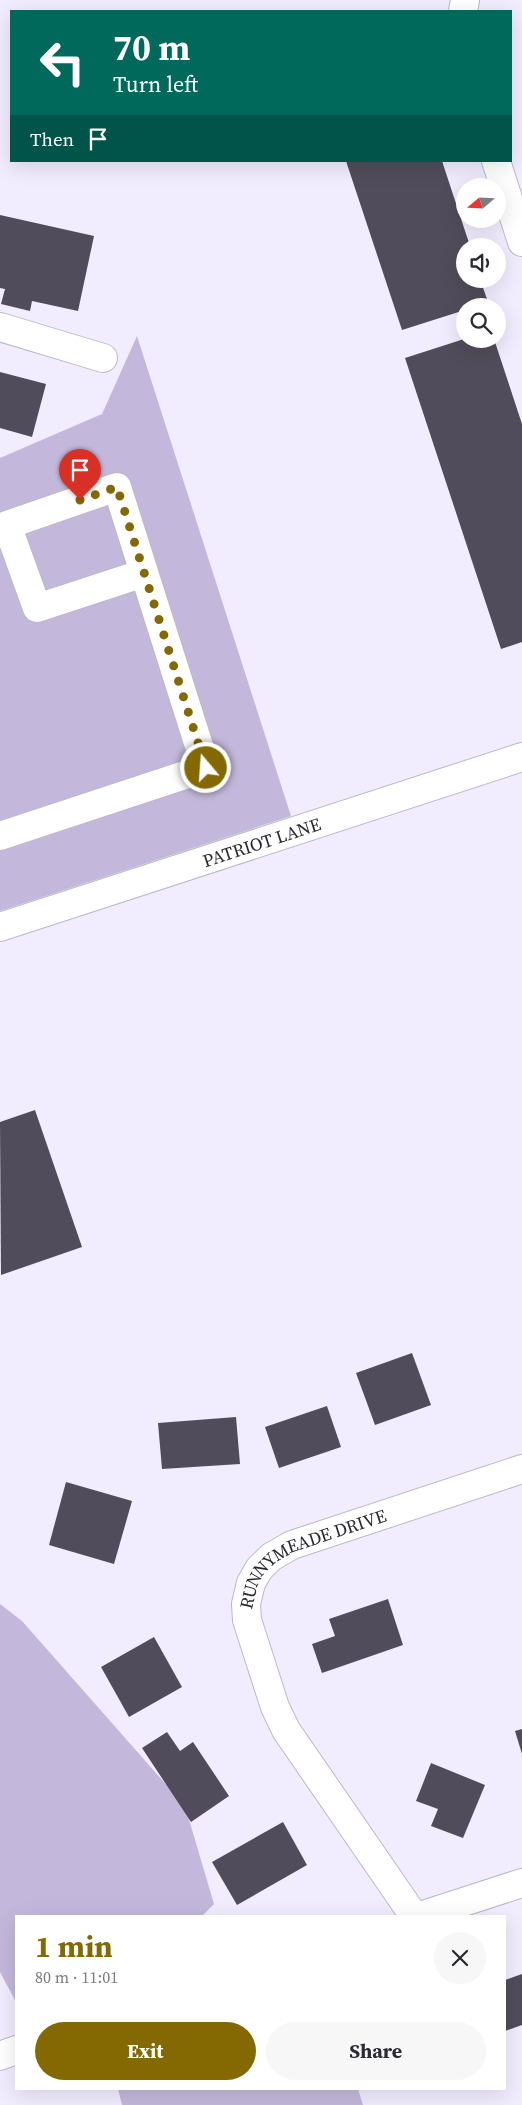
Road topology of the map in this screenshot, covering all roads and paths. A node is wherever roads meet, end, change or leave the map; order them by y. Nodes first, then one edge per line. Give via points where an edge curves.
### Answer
1 (496, 162) edge
2 (522, 242) edge
3 (0, 326) edge
4 (103, 358) dead end
5 (144, 573) junction
6 (522, 757) edge
7 (0, 836) edge
8 (0, 927) edge
9 (522, 1469) edge
10 (522, 1883) edge
11 (413, 1915) edge
12 (423, 1915) edge
13 (15, 2050) edge
14 (0, 2056) edge

1 - 2 street
3 - 4 street
5 - 5 street via 117,487 7,525 37,608
5 - 7 street via 206,768
6 - 8 street, PATRIOT LANE
9 - 11 street, RUNNYMEADE DRIVE via 292,1545 271,1557 251,1583 246,1620 286,1730
10 - 12 street
13 - 14 street

